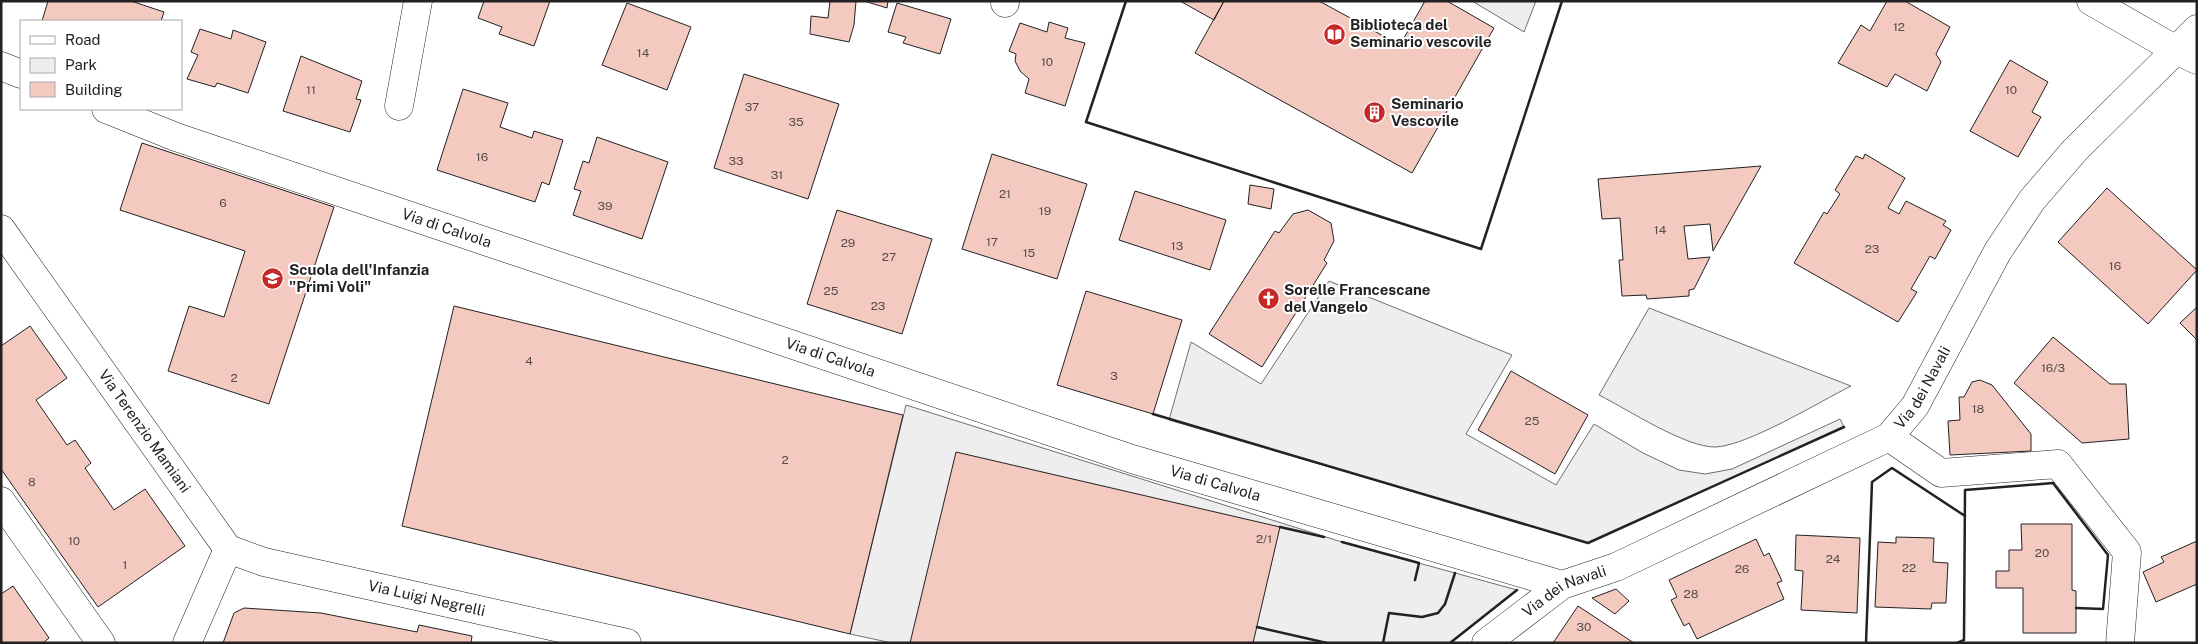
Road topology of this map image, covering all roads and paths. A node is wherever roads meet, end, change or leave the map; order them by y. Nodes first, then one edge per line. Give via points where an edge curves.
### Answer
1 (418, 1) edge
2 (2091, 1) edge
3 (2197, 29) edge
4 (2186, 55) edge
5 (1, 66) edge
6 (20, 74) edge
7 (400, 106) dead end
8 (108, 110) edge
9 (1, 229) edge
10 (1888, 437) junction
11 (1, 501) edge
12 (228, 549) junction
13 (1562, 585) junction
14 (101, 643) edge
15 (187, 643) edge
16 (627, 643) edge
17 (1486, 643) edge
18 (2120, 643) edge

1 - 7 street
2 - 4 street
3 - 4 street, Via dei Navali
4 - 10 street, Via dei Navali via 2075,150 2032,200 1998,251 1915,406
5 - 6 street
8 - 13 street, Via di Calvola via 176,137 1132,458
9 - 12 street, Via Terenzio Mamiani
10 - 13 street, Via dei Navali via 1616,567
10 - 18 street via 1941,472 2058,464 2127,552
11 - 14 street
12 - 15 street
12 - 16 street, Via Luigi Negrelli via 264,562
13 - 17 street, Via dei Navali

